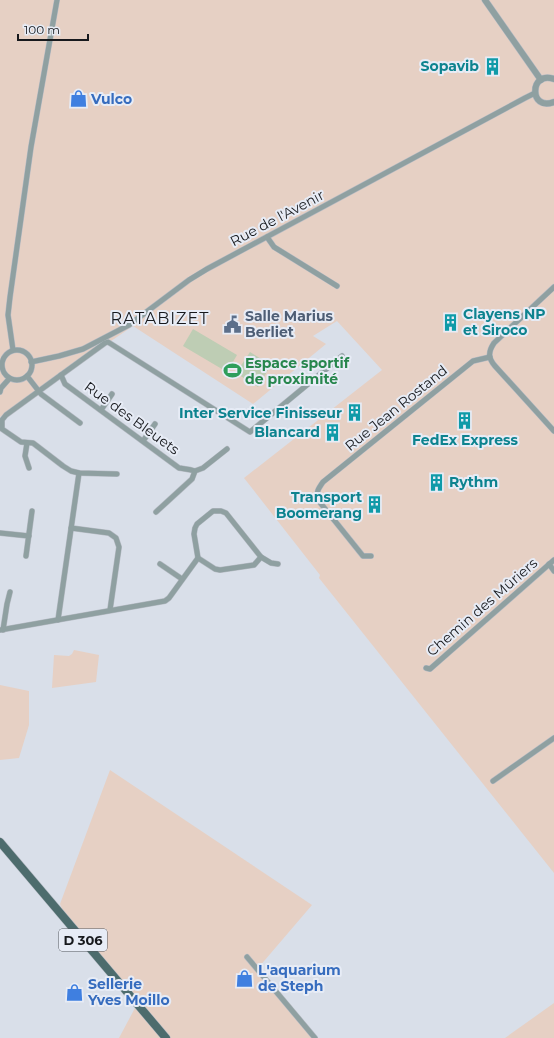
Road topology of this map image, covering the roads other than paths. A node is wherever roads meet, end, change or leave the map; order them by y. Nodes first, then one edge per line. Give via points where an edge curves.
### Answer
1 (57, 0) edge
2 (485, 0) edge
3 (554, 79) edge
4 (541, 80) junction
5 (535, 93) junction
6 (554, 102) edge
7 (267, 237) junction
8 (337, 286) dead end
9 (554, 287) edge
10 (13, 350) junction
11 (342, 356) dead end
12 (490, 357) junction
13 (1, 362) edge
14 (31, 362) junction
15 (61, 375) junction
16 (27, 376) junction
17 (9, 379) junction
18 (39, 391) junction
19 (0, 392) edge
20 (112, 394) dead end
21 (101, 410) junction
22 (80, 422) dead end
23 (155, 424) dead end
24 (554, 431) edge
25 (143, 441) junction
26 (27, 443) junction
27 (227, 449) dead end
28 (29, 468) dead end
29 (195, 471) junction
30 (79, 472) junction
31 (117, 474) dead end
32 (32, 512) dead end
33 (156, 512) dead end
34 (71, 528) junction
35 (0, 533) edge
36 (29, 536) junction
37 (26, 556) dead end
38 (371, 556) dead end
39 (261, 557) junction
40 (198, 558) junction
41 (554, 560) edge
42 (160, 564) dead end
43 (278, 564) dead end
44 (549, 564) junction
45 (554, 571) edge
46 (182, 579) junction
47 (10, 592) dead end
48 (110, 610) junction
49 (58, 620) junction
50 (1, 630) edge
51 (426, 668) dead end
52 (554, 738) edge
53 (493, 781) dead end
54 (0, 842) edge
55 (247, 957) dead end
56 (166, 1038) edge
57 (315, 1038) edge

1 - 10 street via 31,147 10,297 8,315
2 - 4 street
3 - 4 street
4 - 5 street via 536,86
5 - 6 street via 541,102
5 - 7 street, Rue de l'Avenir
7 - 8 street via 274,247
7 - 14 street, Rue de l'Avenir via 189,280 129,324 83,349
9 - 12 street via 494,343 490,349
10 - 13 street
10 - 14 street via 26,352
11 - 15 street via 250,432 108,342
12 - 24 street via 491,362
12 - 38 street, Rue Jean Rostand via 473,361 323,482 318,489 318,500 363,556
13 - 17 street via 3,374
14 - 16 street
15 - 18 street
15 - 21 street, Rue des Bleuets via 65,384
16 - 17 street via 20,380
16 - 18 street
17 - 19 street
18 - 22 street
18 - 26 street via 2,420 2,429 21,442
20 - 21 street
21 - 25 street, Rue des Bleuets
23 - 25 street
25 - 29 street, Rue des Bleuets via 179,468
26 - 28 street via 25,456
26 - 30 street via 33,443 71,471
27 - 29 street via 203,468
29 - 33 street via 192,479
30 - 31 street
30 - 34 street
32 - 36 street
34 - 48 street via 109,533 116,538 119,547
34 - 49 street
35 - 36 street
36 - 37 street
39 - 40 street via 254,565 220,570
39 - 40 street via 226,513 216,510 195,528
39 - 43 street
40 - 46 street
41 - 44 street, Chemin des Mûriers
42 - 46 street
44 - 45 street
44 - 51 street, Chemin des Mûriers via 430,669
46 - 48 street via 165,601
47 - 50 street
48 - 49 street
49 - 50 street
52 - 53 street
54 - 56 main road, D 306
55 - 57 street

